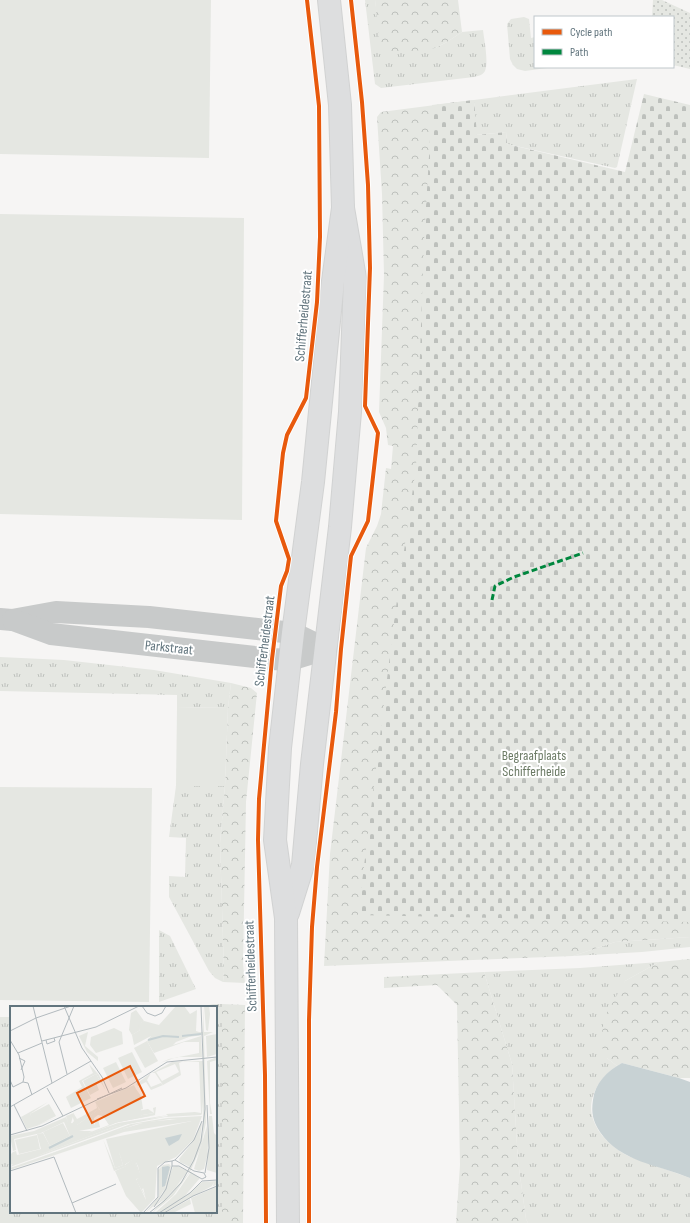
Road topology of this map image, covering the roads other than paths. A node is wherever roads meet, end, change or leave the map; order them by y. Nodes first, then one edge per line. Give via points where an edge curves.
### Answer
1 (329, 0) edge
2 (343, 208) junction
3 (6, 620) edge
4 (293, 633) junction
5 (326, 648) junction
6 (290, 660) junction
7 (286, 918) junction
8 (288, 1223) edge

1 - 2 street, Schifferheidestraat via 340,104
2 - 4 street, Schifferheidestraat via 313,482
2 - 5 street, Schifferheidestraat via 355,278 351,404
3 - 4 street, Parkstraat via 56,612 149,617
3 - 6 street, Parkstraat via 51,634
4 - 5 street, Parkstraat
4 - 6 street, Schifferheidestraat
5 - 6 street, Parkstraat
5 - 7 street, Schifferheidestraat via 303,865
6 - 7 street, Schifferheidestraat via 280,748 275,840
7 - 8 street, Schifferheidestraat

